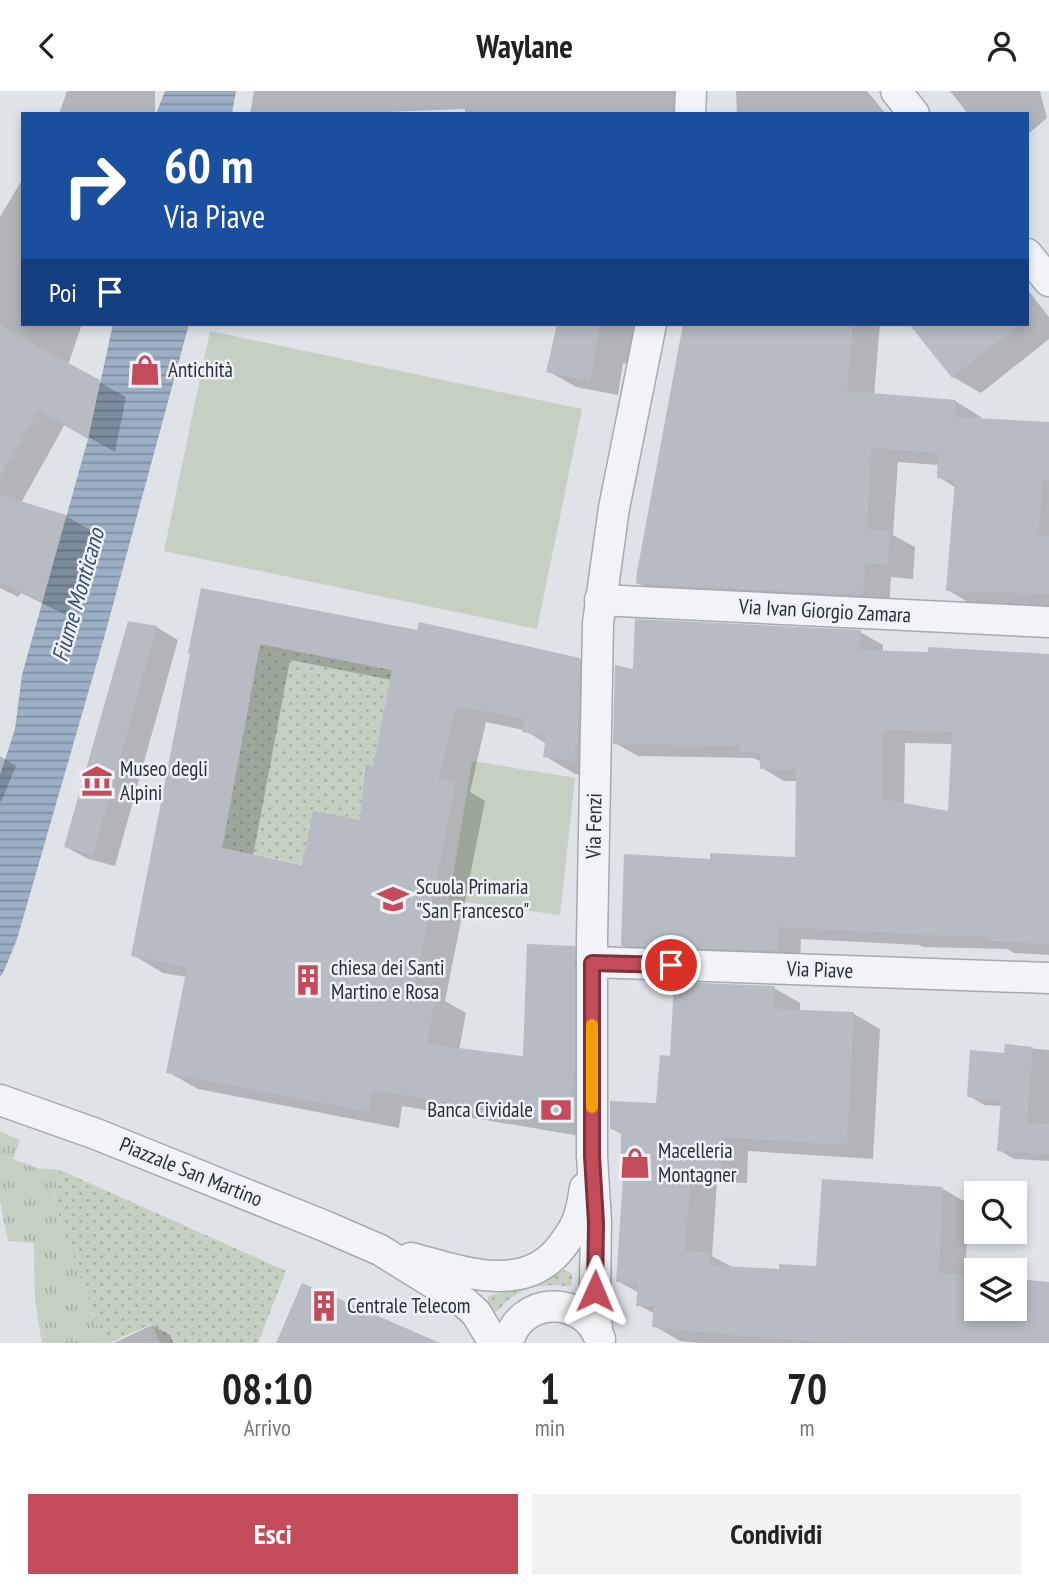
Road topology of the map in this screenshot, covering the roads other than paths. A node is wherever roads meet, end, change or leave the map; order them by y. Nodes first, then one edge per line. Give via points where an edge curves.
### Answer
1 (691, 91) edge
2 (896, 91) edge
3 (690, 112) edge
4 (912, 112) edge
5 (1029, 256) edge
6 (1049, 281) edge
7 (651, 326) edge
8 (600, 600) junction
9 (1049, 622) edge
10 (592, 963) junction
11 (1049, 978) edge
12 (0, 1100) edge
13 (592, 1156) junction
14 (380, 1250) junction
15 (600, 1340) edge
16 (494, 1343) edge
17 (508, 1343) edge

1 - 3 street
2 - 4 street
5 - 6 street
7 - 8 street, Via Fenzi
8 - 9 street, Via Ivan Giorgio Zamara
8 - 10 street, Via Fenzi
10 - 11 street, Via Piave
10 - 13 street, Via Fenzi
12 - 14 street, Piazzale San Martino via 96,1134
13 - 14 street, Piazzale San Martino via 578,1220 569,1238 539,1266 523,1273 486,1276
13 - 15 street, Via Fenzi
14 - 16 street, Piazzale San Martino via 464,1302
15 - 17 street via 585,1317 561,1306 530,1312 517,1322

